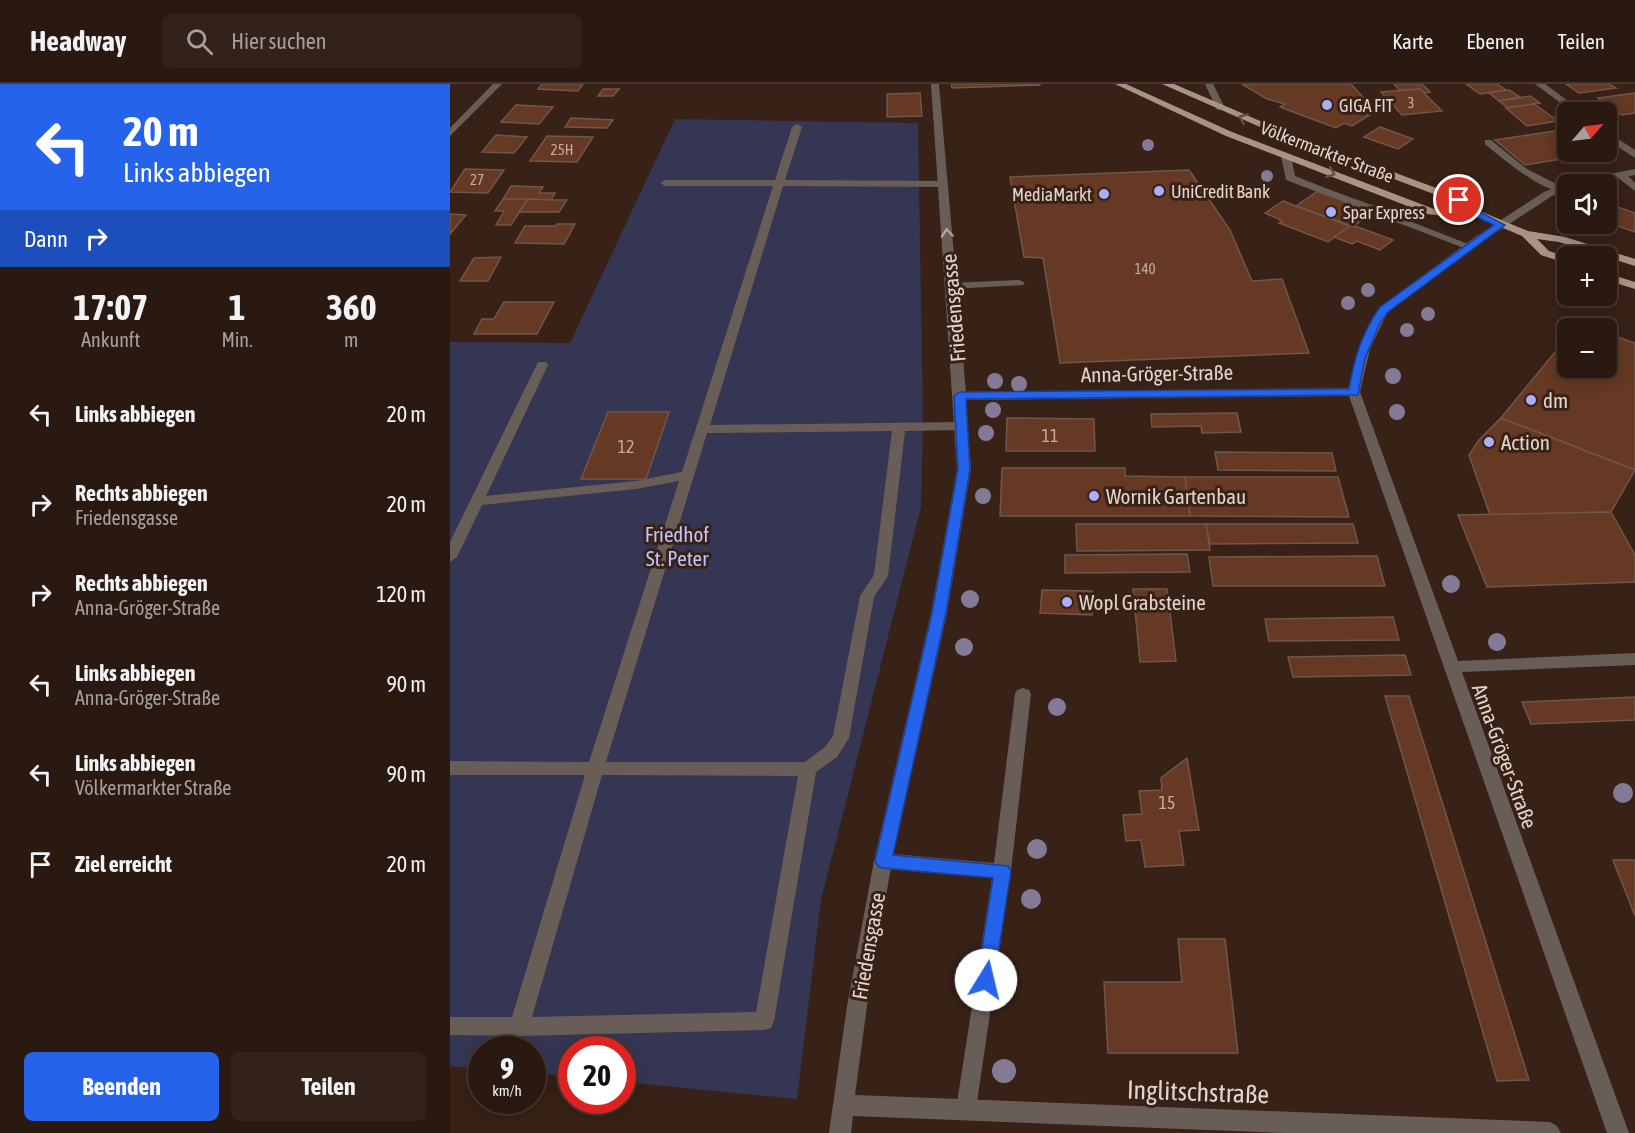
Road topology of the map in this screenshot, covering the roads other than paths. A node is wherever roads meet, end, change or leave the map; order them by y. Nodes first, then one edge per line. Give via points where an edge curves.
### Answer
1 (498, 84) edge
2 (935, 84) edge
3 (1119, 84) edge
4 (1166, 84) edge
5 (1209, 84) edge
6 (1539, 84) edge
7 (1198, 99) junction
8 (1564, 102) edge
9 (1220, 108) junction
10 (1174, 109) junction
11 (797, 127) dead end
12 (450, 133) edge
13 (1488, 142) dead end
14 (1617, 142) edge
15 (1635, 155) edge
16 (1286, 156) junction
17 (1635, 172) edge
18 (1620, 175) junction
19 (1617, 176) edge
20 (665, 183) dead end
21 (778, 183) junction
22 (943, 184) junction
23 (1557, 185) edge
24 (1635, 188) edge
25 (1557, 191) edge
26 (1471, 211) junction
27 (1500, 225) junction
28 (1526, 234) junction
29 (1468, 246) junction
30 (1557, 257) edge
31 (1635, 263) edge
32 (1617, 280) edge
33 (1019, 283) dead end
34 (951, 286) junction
35 (1635, 286) edge
36 (542, 365) dead end
37 (1354, 392) junction
38 (960, 396) junction
39 (962, 426) junction
40 (899, 427) junction
41 (702, 429) junction
42 (687, 475) junction
43 (477, 501) junction
44 (450, 557) edge
45 (1635, 659) edge
46 (1450, 666) junction
47 (1023, 694) dead end
48 (450, 768) edge
49 (595, 769) junction
50 (808, 769) junction
51 (883, 861) junction
52 (1002, 871) junction
53 (450, 1026) edge
54 (519, 1027) junction
55 (843, 1106) junction
56 (966, 1109) junction
57 (840, 1133) edge
58 (1551, 1133) edge
59 (1618, 1133) edge

1 - 12 street
2 - 22 street, Friedensgasse
3 - 10 main road, Völkermarkter Straße
4 - 7 main road, Völkermarkter Straße
5 - 9 street
6 - 8 street
7 - 9 main road, Völkermarkter Straße
7 - 10 main road
26 -> 9 main road, Völkermarkter Straße via 1459,200
10 - 16 main road, Völkermarkter Straße
11 - 21 street
13 - 23 street via 1523,171
14 - 15 street
16 -> 26 main road, Völkermarkter Straße via 1432,212
16 - 29 street via 1290,178
17 - 18 street
18 - 19 street
18 - 24 street
20 - 21 street
21 - 22 street
21 - 41 street
34 -> 22 street, Friedensgasse
25 - 27 street, Anna-Gröger-Straße
26 - 27 main road, Völkermarkter Straße
27 - 28 main road, Völkermarkter Straße
27 - 29 street, Anna-Gröger-Straße
28 - 30 main road, Völkermarkter Straße via 1545,253
28 - 31 main road, Völkermarkter Straße via 1561,239
29 - 37 street, Anna-Gröger-Straße via 1384,309 1359,358
32 - 35 main road
33 - 34 street
34 - 38 street, Friedensgasse
36 - 43 street
37 - 38 street, Anna-Gröger-Straße
37 - 46 street, Anna-Gröger-Straße
38 - 39 street, Friedensgasse
39 - 40 street
39 - 51 street, Friedensgasse via 964,469 939,613
40 - 41 street
40 - 50 street via 881,576 867,596 841,738 831,752
41 - 42 street
42 - 43 street via 636,485
42 - 49 street
43 - 44 street
45 - 46 street
46 - 59 street, Anna-Gröger-Straße
47 - 52 street
48 - 49 street
49 - 50 street
49 - 54 street
50 - 54 street via 764,1022
51 - 52 street
51 - 55 street, Friedensgasse
52 - 56 street
53 - 54 street
55 - 56 street, Inglitschstraße
55 - 57 street, Friedensgasse
56 - 58 street, Inglitschstraße

